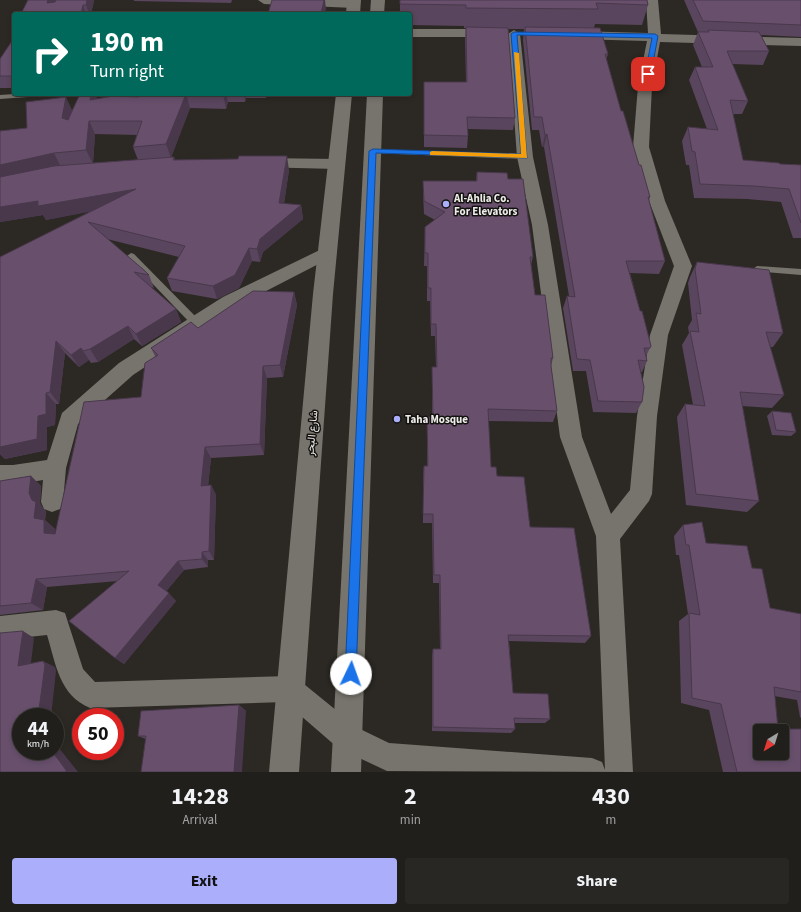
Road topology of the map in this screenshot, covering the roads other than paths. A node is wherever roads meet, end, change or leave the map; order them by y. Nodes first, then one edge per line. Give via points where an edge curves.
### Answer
1 (264, 0) edge
2 (378, 0) edge
3 (652, 0) edge
4 (354, 6) edge
5 (377, 12) edge
6 (412, 33) edge
7 (561, 34) edge
8 (655, 36) junction
9 (801, 42) edge
10 (14, 96) edge
11 (344, 96) edge
12 (375, 96) edge
13 (0, 97) edge
14 (373, 151) junction
15 (525, 157) junction
16 (246, 163) edge
17 (337, 164) junction
18 (328, 252) junction
19 (131, 256) dead end
20 (746, 269) edge
21 (801, 272) edge
22 (196, 323) junction
23 (55, 468) junction
24 (0, 475) edge
25 (52, 502) dead end
26 (608, 536) junction
27 (0, 628) edge
28 (290, 689) junction
29 (348, 738) junction
30 (284, 772) edge
31 (346, 772) edge
32 (592, 772) edge
33 (619, 772) edge

1 - 4 street
2 - 5 main road
3 - 8 street
6 - 15 street via 522,34
7 - 8 street
8 - 9 street
8 - 26 street via 646,86 642,147 657,202 687,266 659,335 647,416 641,494
10 - 13 lane
11 - 17 main road, شارع البحر
12 - 14 main road
14 - 15 lane
14 - 29 main road
15 - 26 street via 540,225 571,437
16 - 17 street
17 - 18 main road, شارع البحر
18 - 22 street via 229,302
18 - 28 main road, شارع البحر
19 - 22 lane
20 - 21 lane
22 - 23 street via 126,369 69,419
23 - 24 street
23 - 25 street
26 - 33 street
27 - 28 street via 56,622 72,677 90,695
28 - 29 street
28 - 30 main road, شارع البحر
29 - 31 main road
29 - 32 street via 387,757

